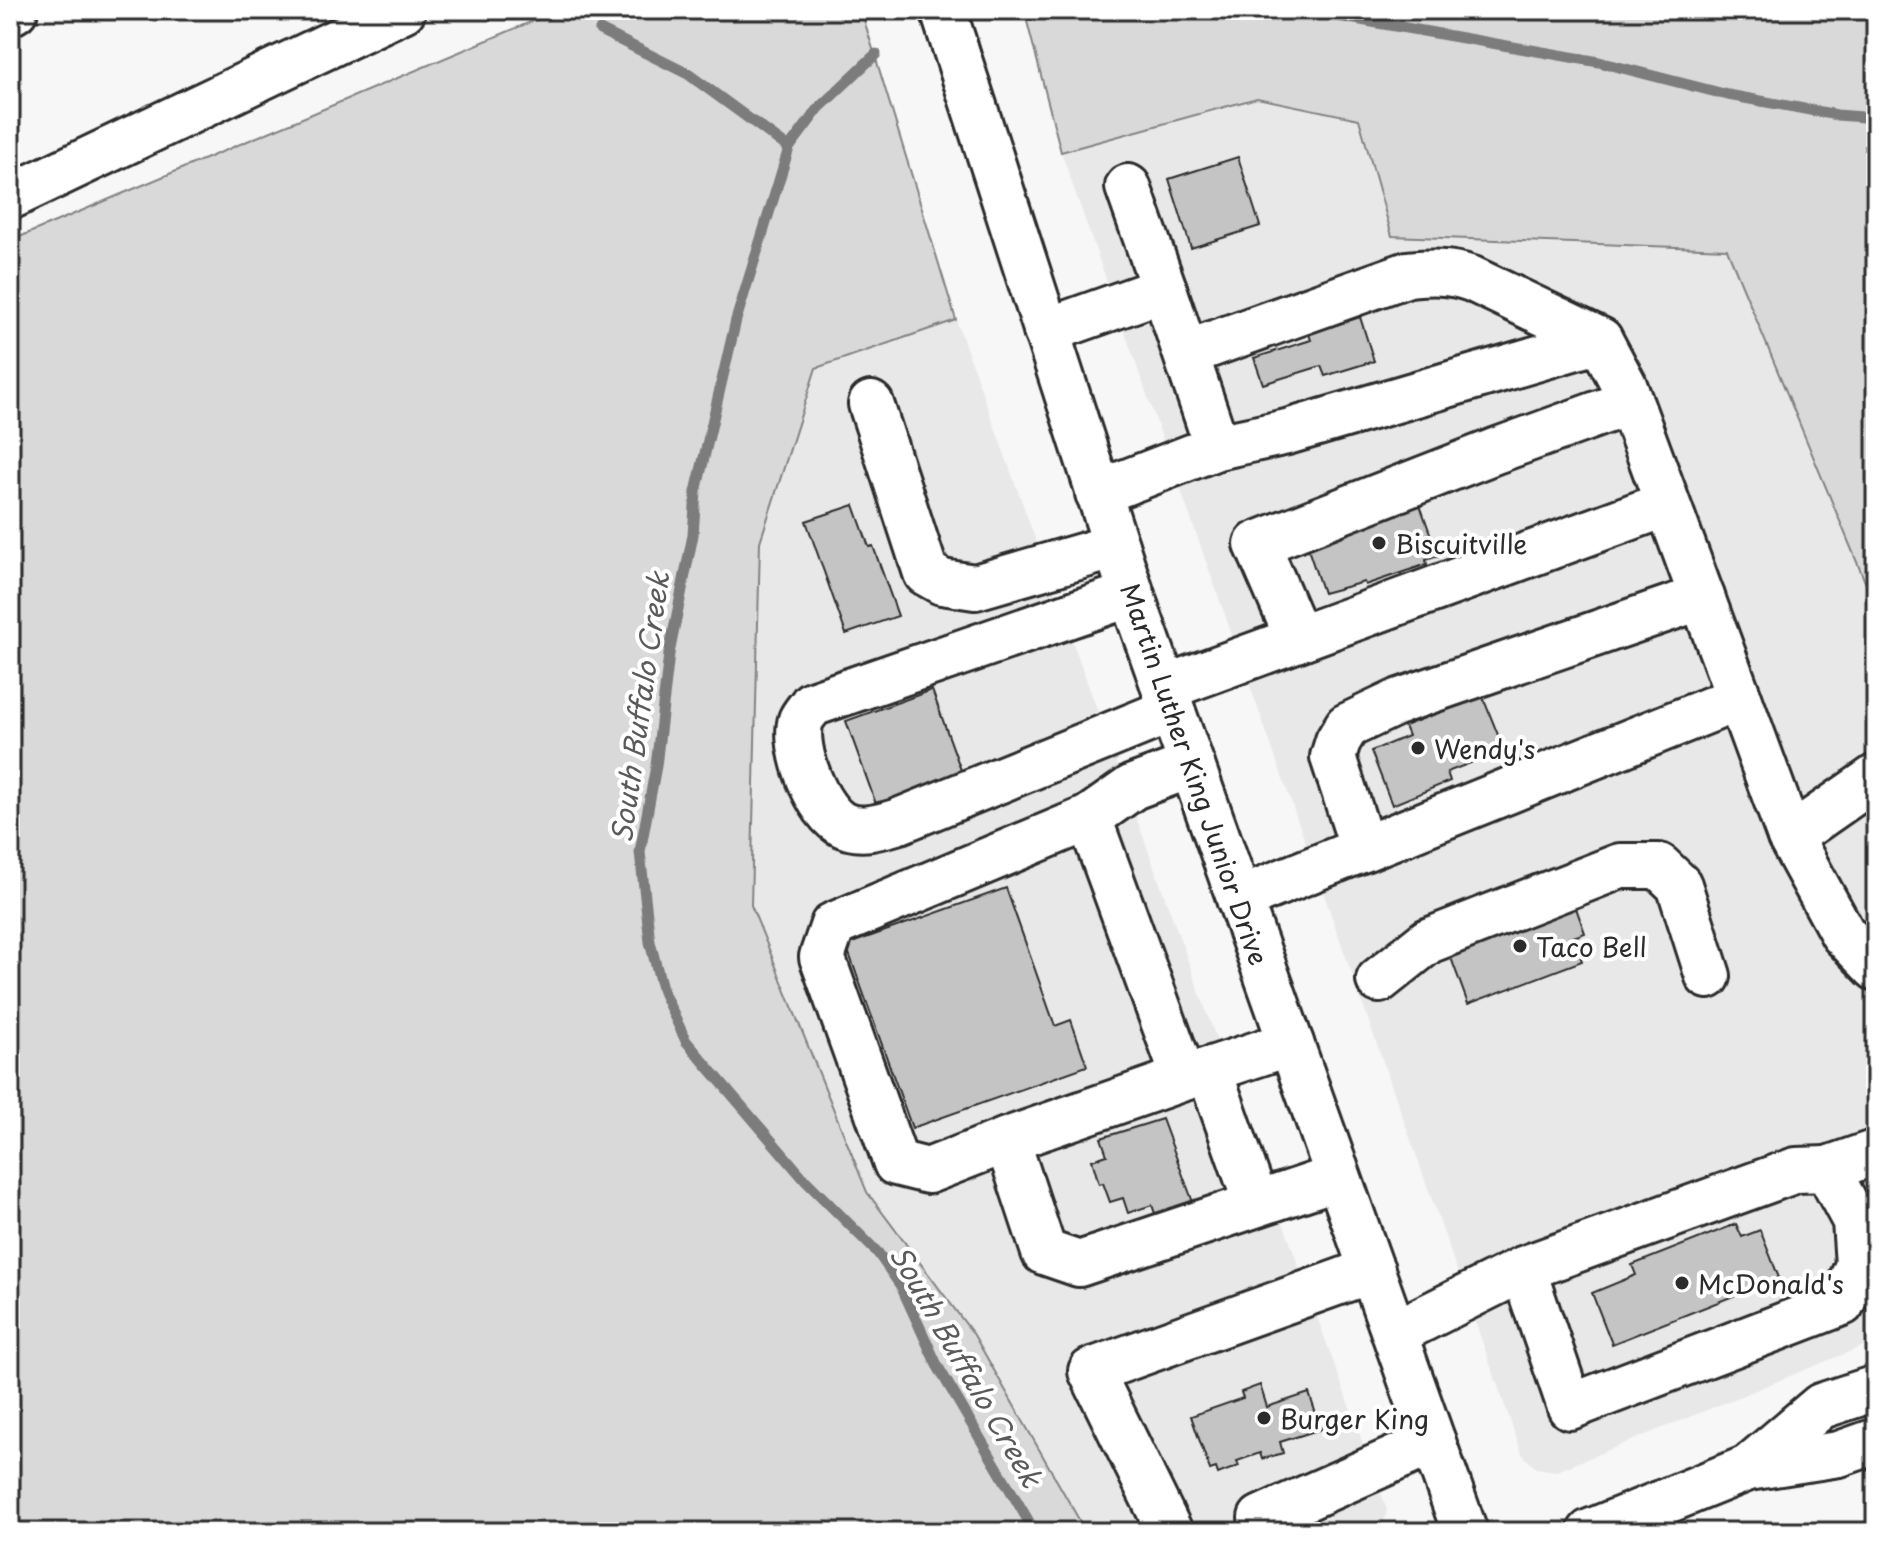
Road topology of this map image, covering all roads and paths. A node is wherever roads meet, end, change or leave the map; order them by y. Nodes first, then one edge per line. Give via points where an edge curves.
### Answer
1 (403, 10) edge
2 (943, 10) edge
3 (1128, 187) dead end
4 (10, 197) edge
5 (1164, 289) junction
6 (1046, 331) junction
7 (1600, 340) junction
8 (1187, 353) junction
9 (1630, 402) junction
10 (871, 404) dead end
11 (1217, 447) junction
12 (1098, 493) junction
13 (1667, 504) junction
14 (1116, 546) junction
15 (1131, 594) junction
16 (1702, 597) junction
17 (1298, 639) junction
18 (1739, 698) junction
19 (1168, 699) junction
20 (1192, 765) junction
21 (1876, 777) edge
22 (1089, 818) junction
23 (1790, 837) junction
24 (1363, 849) junction
25 (1239, 899) junction
26 (1876, 968) edge
27 (1708, 976) dead end
28 (1379, 980) dead end
29 (1291, 1043) junction
30 (1197, 1074) junction
31 (1007, 1140) junction
32 (1876, 1152) edge
33 (1827, 1169) junction
34 (1338, 1177) junction
35 (1256, 1203) junction
36 (1523, 1269) junction
37 (1372, 1270) junction
38 (1395, 1333) junction
39 (1876, 1388) edge
40 (1876, 1441) edge
41 (1433, 1442) junction
42 (1748, 1468) junction
43 (1252, 1527) edge
44 (1170, 1532) edge
45 (1465, 1532) edge
46 (1590, 1532) edge

1 - 4 main road
2 - 6 main road, Martin Luther King Junior Drive
3 - 5 main road
5 - 6 main road
5 - 8 main road
6 - 12 main road, Martin Luther King Junior Drive
7 - 8 main road via 1472,279 1431,272 1408,274
7 - 9 main road
7 - 11 main road via 1287,432
8 - 11 main road
9 - 13 main road
9 - 17 main road via 1257,544
10 - 14 main road via 926,573 942,582 975,587
11 - 12 main road
12 - 14 main road, Martin Luther King Junior Drive
13 - 16 main road
13 - 17 main road
14 - 15 main road, Martin Luther King Junior Drive
15 - 19 main road, Martin Luther King Junior Drive
15 - 19 main road via 812,704 801,720 801,756 822,807 844,825 870,829 899,821
16 - 18 main road
16 - 24 main road via 1400,701 1347,726 1333,757
17 - 19 main road
18 - 23 main road
18 - 24 main road
19 - 20 main road, Martin Luther King Junior Drive
20 - 22 main road via 1133,787
20 - 25 main road, Martin Luther King Junior Drive
21 - 23 main road
22 - 30 main road
22 - 31 main road via 833,925 822,957 896,1163 928,1171
23 - 26 main road via 1843,934
24 - 25 main road
25 - 29 main road, Martin Luther King Junior Drive
27 - 28 main road via 1679,885 1659,866 1620,866 1428,941
29 - 30 main road
29 - 34 main road, Martin Luther King Junior Drive
30 - 31 main road
30 - 35 main road
31 - 35 main road via 1044,1252 1079,1264
32 - 33 main road
33 - 36 main road via 1796,1170
33 - 36 main road via 1855,1221 1858,1265 1842,1303 1570,1407
34 - 35 main road
34 - 37 main road, Martin Luther King Junior Drive
36 - 38 main road
37 - 38 main road, Martin Luther King Junior Drive
37 - 44 main road via 1091,1371
38 - 41 main road, Martin Luther King Junior Drive
39 - 42 main road via 1821,1406
40 - 42 main road via 1839,1454
41 - 43 main road
41 - 45 main road, Martin Luther King Junior Drive
42 - 46 main road

